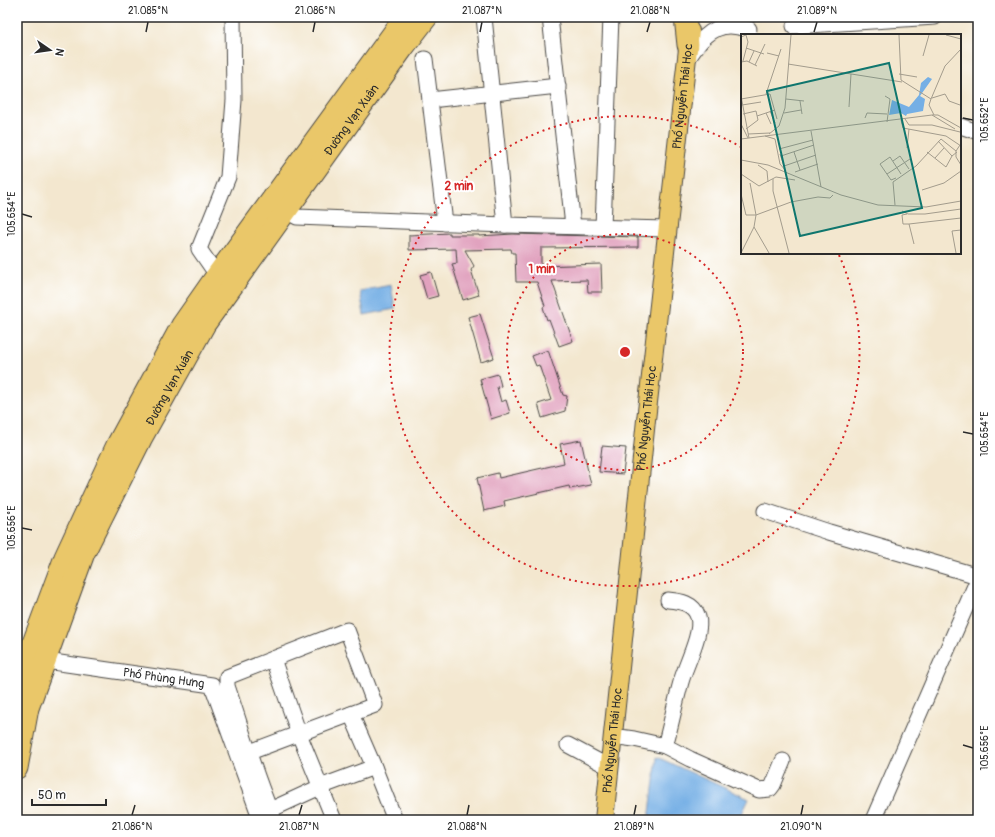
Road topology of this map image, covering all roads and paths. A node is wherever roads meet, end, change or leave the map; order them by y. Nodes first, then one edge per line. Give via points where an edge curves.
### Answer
1 (233, 17) edge
2 (395, 17) edge
3 (405, 17) edge
4 (427, 17) edge
5 (435, 17) edge
6 (484, 17) edge
7 (550, 17) edge
8 (611, 17) edge
9 (685, 17) edge
10 (692, 17) edge
11 (738, 17) edge
12 (935, 17) edge
13 (860, 19) edge
14 (794, 26) dead end
15 (753, 32) edge
16 (403, 48) junction
17 (687, 53) junction
18 (425, 59) dead end
19 (558, 86) junction
20 (353, 87) junction
21 (492, 93) junction
22 (430, 100) junction
23 (961, 126) edge
24 (978, 132) edge
25 (286, 211) junction
26 (445, 223) junction
27 (505, 225) junction
28 (573, 226) junction
29 (603, 227) junction
30 (667, 229) junction
31 (217, 275) junction
32 (96, 510) junction
33 (765, 511) dead end
34 (978, 577) edge
35 (668, 600) dead end
36 (273, 659) junction
37 (46, 660) junction
38 (17, 686) edge
39 (351, 714) junction
40 (299, 734) junction
41 (612, 736) junction
42 (568, 745) dead end
43 (665, 746) junction
44 (250, 752) junction
45 (783, 761) dead end
46 (374, 767) junction
47 (609, 767) junction
48 (17, 768) edge
49 (320, 788) junction
50 (268, 817) edge
51 (334, 820) edge
52 (395, 820) edge
53 (604, 820) edge
54 (873, 820) edge

1 - 31 street via 234,100 228,177 200,250
2 - 20 highway
3 - 20 highway
4 - 16 highway
5 - 16 highway
6 - 21 street
7 - 19 street
8 - 29 street
9 - 17 highway
10 - 17 main road, Phố Nguyễn Thái Học
11 - 15 street
12 - 13 street
13 - 14 street
15 - 17 street via 730,26 712,30
16 - 25 highway, Đường Vạn Xuân
17 - 30 main road, Phố Nguyễn Thái Học
18 - 22 street
19 - 21 street
19 - 28 street
20 - 31 highway, Đường Vạn Xuân
21 - 22 street
21 - 27 street
22 - 26 street
23 - 24 street
25 - 26 street via 297,218
25 - 32 highway, Đường Vạn Xuân via 205,324 141,440
26 - 27 street
27 - 28 street
28 - 29 street
29 - 30 street
30 - 41 main road, Phố Nguyễn Thái Học
31 - 32 highway, Đường Vạn Xuân via 178,332 117,445
32 - 37 highway, Đường Vạn Xuân via 84,553
32 - 38 highway, Đường Vạn Xuân via 65,557
33 - 34 street
34 - 54 street
35 - 43 street via 691,606 699,619 696,638 681,683
36 - 39 street via 348,630 375,705
36 - 40 street
36 - 44 street via 227,677 227,686
37 - 48 highway, Đường Vạn Xuân via 28,708
37 - 50 street, Phố Phùng Hưng via 212,685
39 - 40 street
39 - 46 street
40 - 44 street
40 - 49 street
41 - 43 street
41 - 47 main road, Phố Nguyễn Thái Học
42 - 47 street
43 - 45 street via 759,790 770,789
44 - 50 street
46 - 49 street
46 - 52 street
47 - 53 main road, Phố Nguyễn Thái Học
49 - 50 street
49 - 51 street

